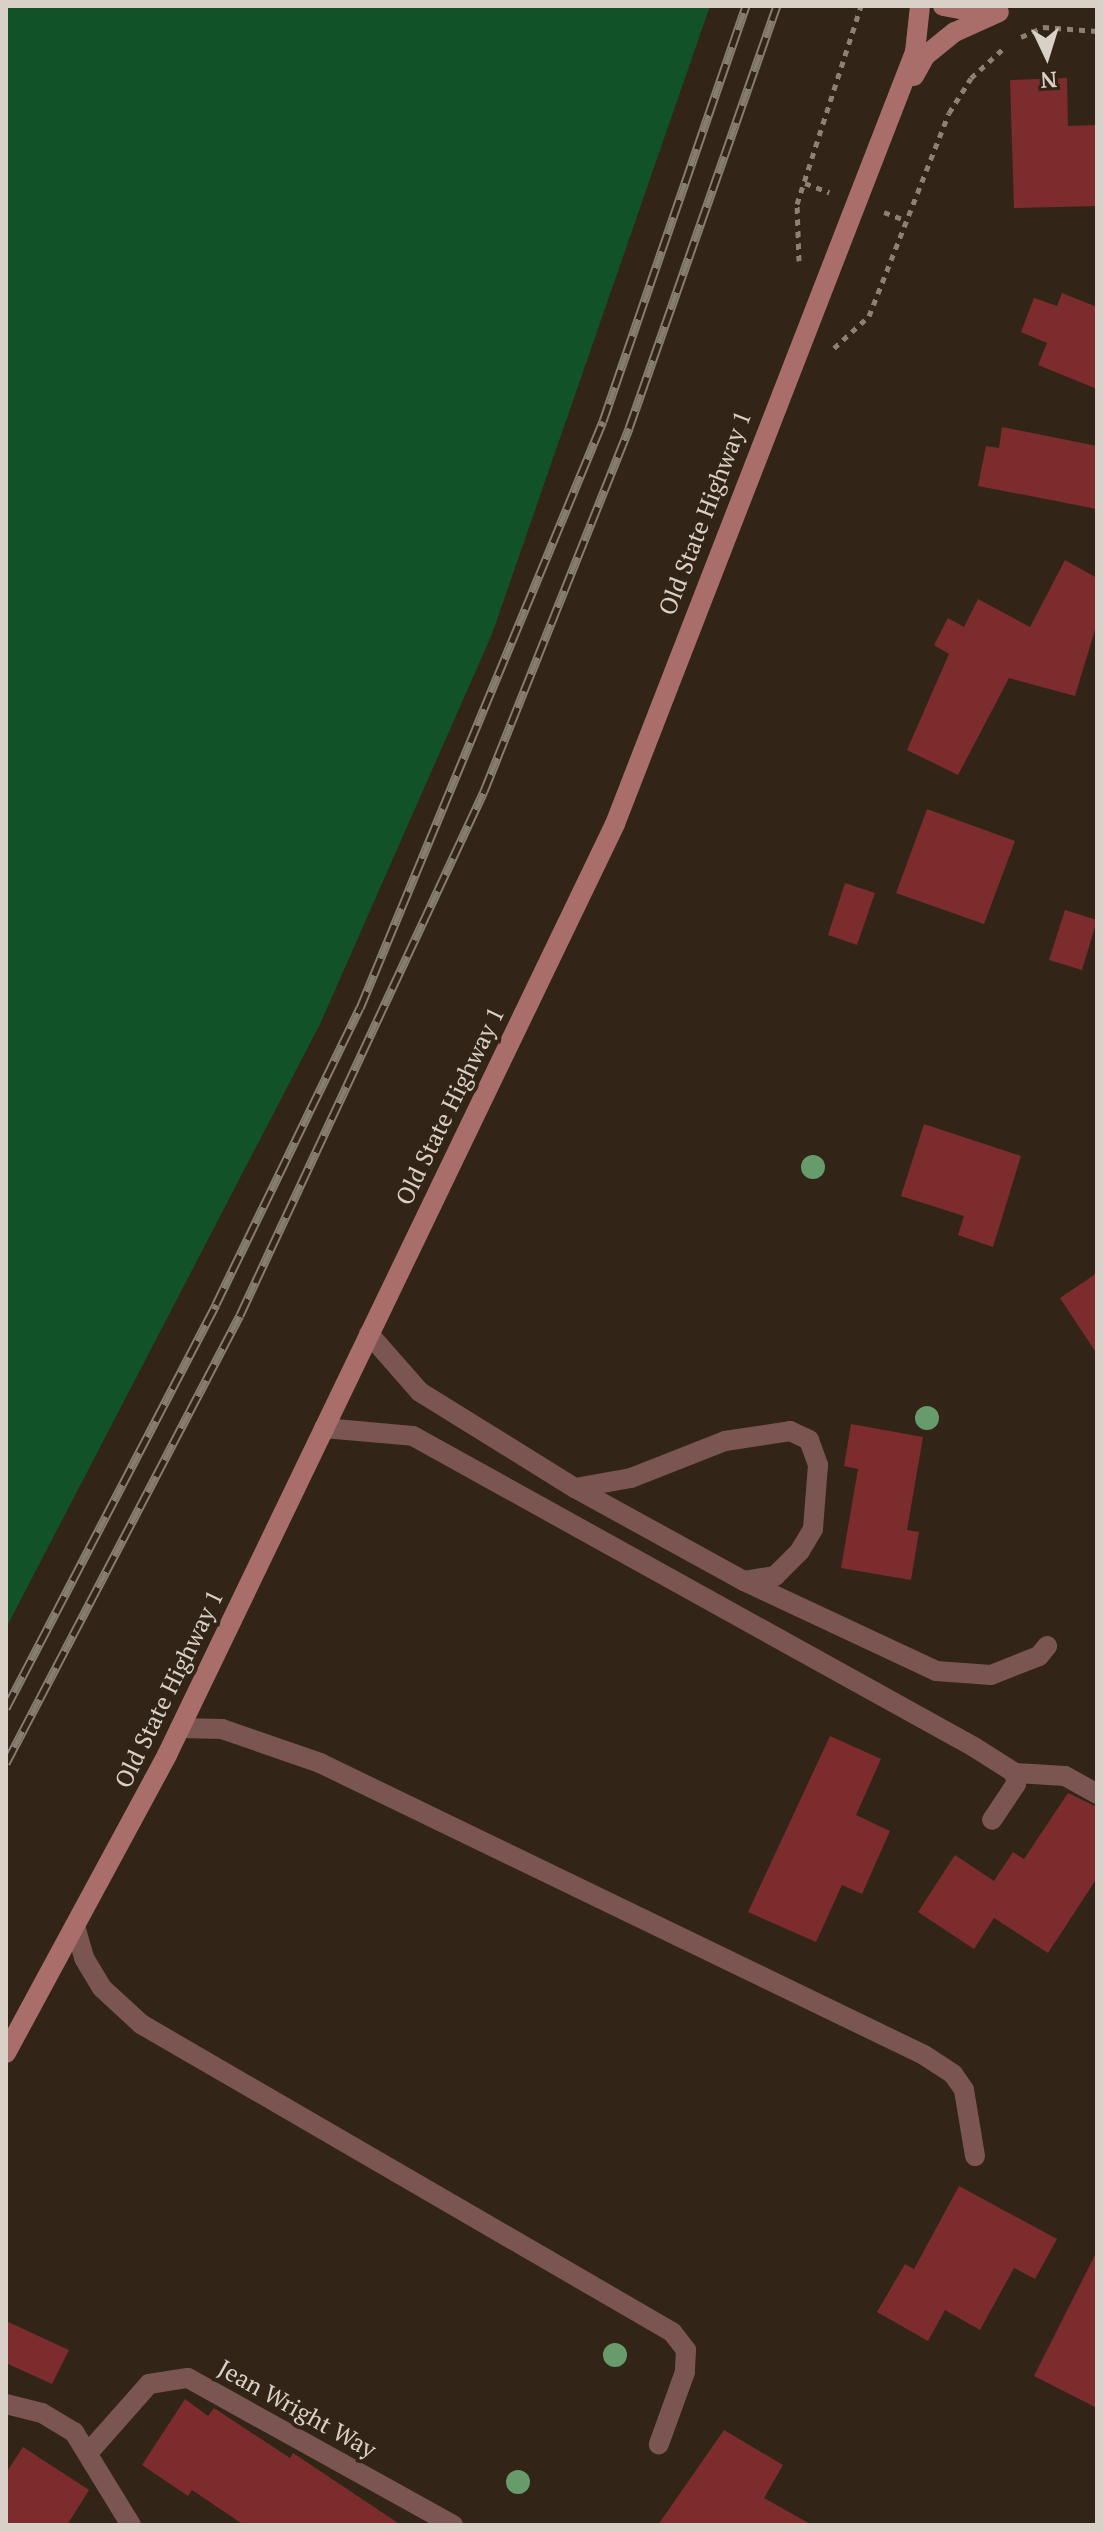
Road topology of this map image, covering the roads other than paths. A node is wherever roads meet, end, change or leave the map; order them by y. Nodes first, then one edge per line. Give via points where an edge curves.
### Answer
1 (920, 6) edge
2 (943, 6) edge
3 (1005, 9) edge
4 (874, 150) junction
5 (369, 1334) junction
6 (324, 1428) junction
7 (575, 1488) junction
8 (744, 1581) junction
9 (1047, 1646) dead end
10 (180, 1728) junction
11 (1015, 1773) junction
12 (1097, 1794) edge
13 (992, 1820) dead end
14 (75, 1926) junction
15 (6, 2053) edge
16 (975, 2156) dead end
17 (6, 2404) edge
18 (659, 2444) dead end
19 (88, 2453) junction
20 (131, 2525) edge
21 (453, 2525) edge

1 - 4 main road, Old State Highway 1 via 915,52
2 - 3 main road, Old State Highway 1 via 977,15
3 - 4 main road, Old State Highway 1 via 955,32 925,56
4 - 5 main road, Old State Highway 1 via 615,824
5 - 6 main road, Old State Highway 1
5 - 7 street via 420,1392
6 - 10 main road, Old State Highway 1
6 - 11 street via 413,1436
7 - 8 street
7 - 8 street via 631,1478 725,1441 790,1431 809,1440 818,1465 813,1529 775,1576
8 - 9 street via 936,1671 991,1675 1039,1656
10 - 14 main road, Old State Highway 1
10 - 16 street via 222,1729 320,1763 924,2055 964,2090
11 - 12 street via 1065,1776
11 - 13 street via 1016,1784
14 - 15 main road, Old State Highway 1
14 - 18 street via 84,1958 102,1988 141,2024 672,2332 686,2350 685,2372
17 - 19 street via 42,2413 74,2432
19 - 20 street
19 - 21 street, Jean Wright Way via 149,2384 188,2378

